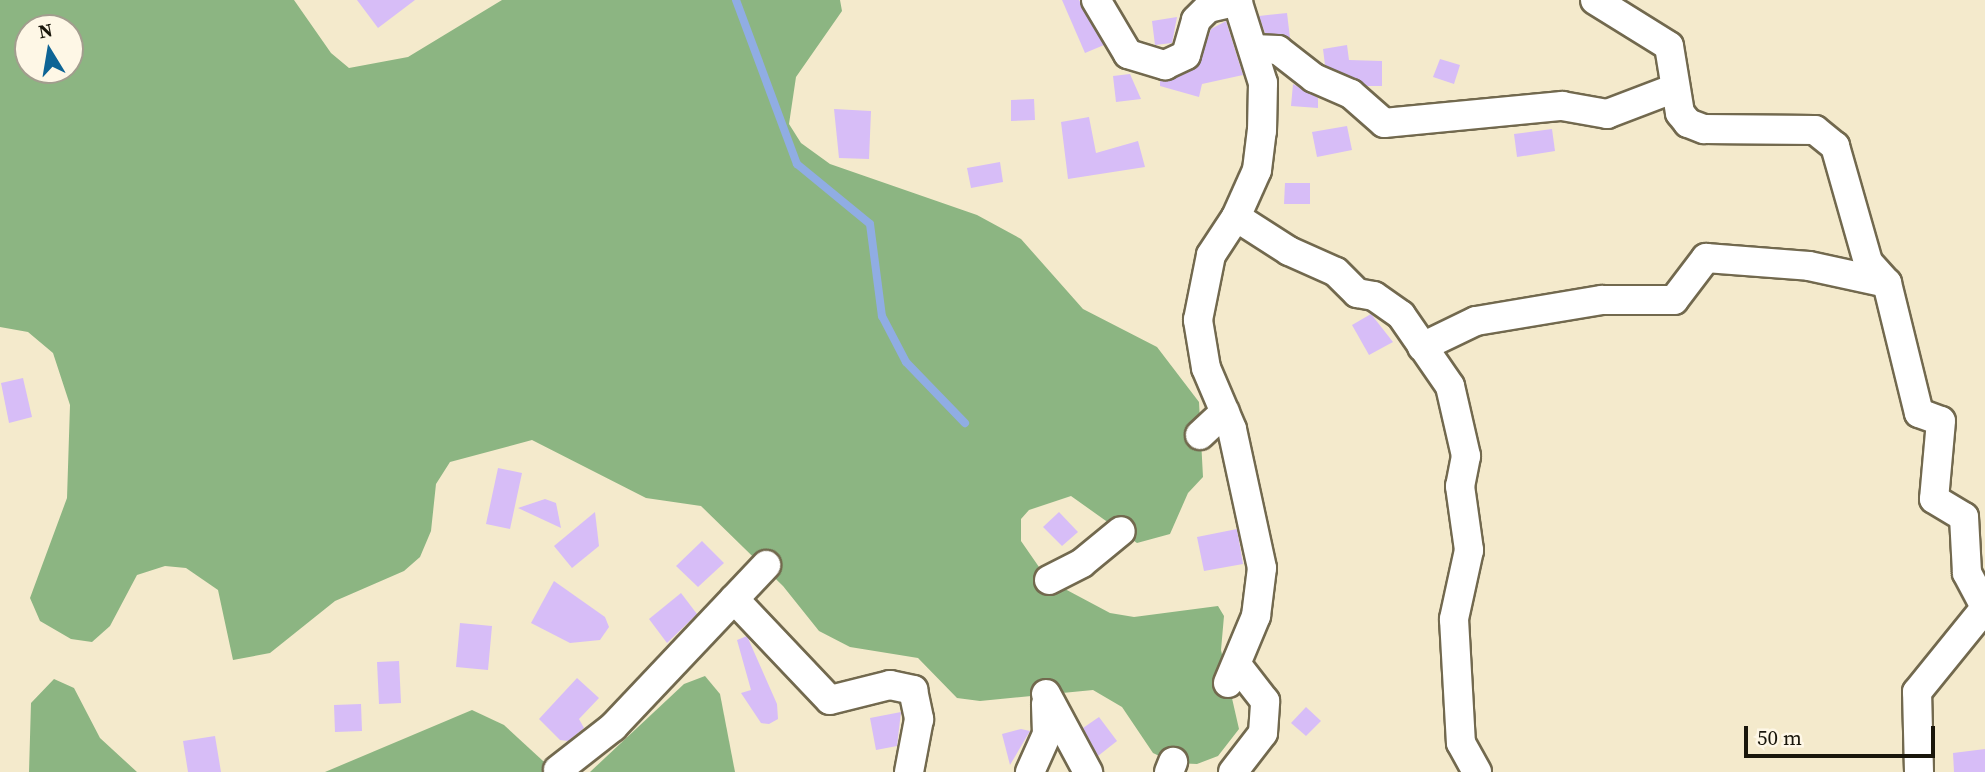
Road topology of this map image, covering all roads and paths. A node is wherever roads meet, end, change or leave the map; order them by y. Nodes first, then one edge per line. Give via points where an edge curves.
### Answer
1 (1097, 0) edge
2 (1595, 0) edge
3 (1238, 1) edge
4 (1253, 49) junction
5 (1675, 88) junction
6 (1236, 217) junction
7 (1887, 283) junction
8 (1422, 347) junction
9 (1225, 412) junction
10 (1200, 435) dead end
11 (1121, 531) dead end
12 (766, 565) dead end
13 (1049, 580) dead end
14 (734, 599) junction
15 (1985, 608) edge
16 (558, 770) dead end
17 (909, 772) edge
18 (1030, 772) edge
19 (1088, 772) edge
20 (1233, 772) edge
21 (1477, 772) edge
22 (1919, 772) edge

1 - 3 street via 1128,54 1164,65 1185,55 1195,38 1196,20 1208,8
2 - 5 street via 1670,46
3 - 4 street
4 - 5 street via 1278,50 1314,78 1351,94 1384,123 1562,106 1607,114
4 - 6 street via 1263,83 1262,131 1257,170
5 - 7 street via 1680,113 1704,130 1815,130 1835,146 1868,262
6 - 8 street via 1289,251 1336,272 1357,293 1374,296 1401,315
6 - 9 street via 1211,255 1198,320 1206,368
7 - 8 street via 1809,266 1706,258 1674,300 1602,300 1476,321
7 - 15 street via 1919,413 1941,421 1934,499 1964,517 1967,573
8 - 21 street via 1451,386 1466,456 1460,486 1469,550 1454,619 1461,743
9 - 10 street
9 - 20 street via 1262,568 1256,617 1232,674 1265,701 1263,733
11 - 13 street via 1082,563
12 - 14 street
14 - 16 street via 613,727
14 - 17 street via 830,700 890,685 913,690 919,719
15 - 22 street via 1917,692
18 - 19 street via 1047,734 1046,694

